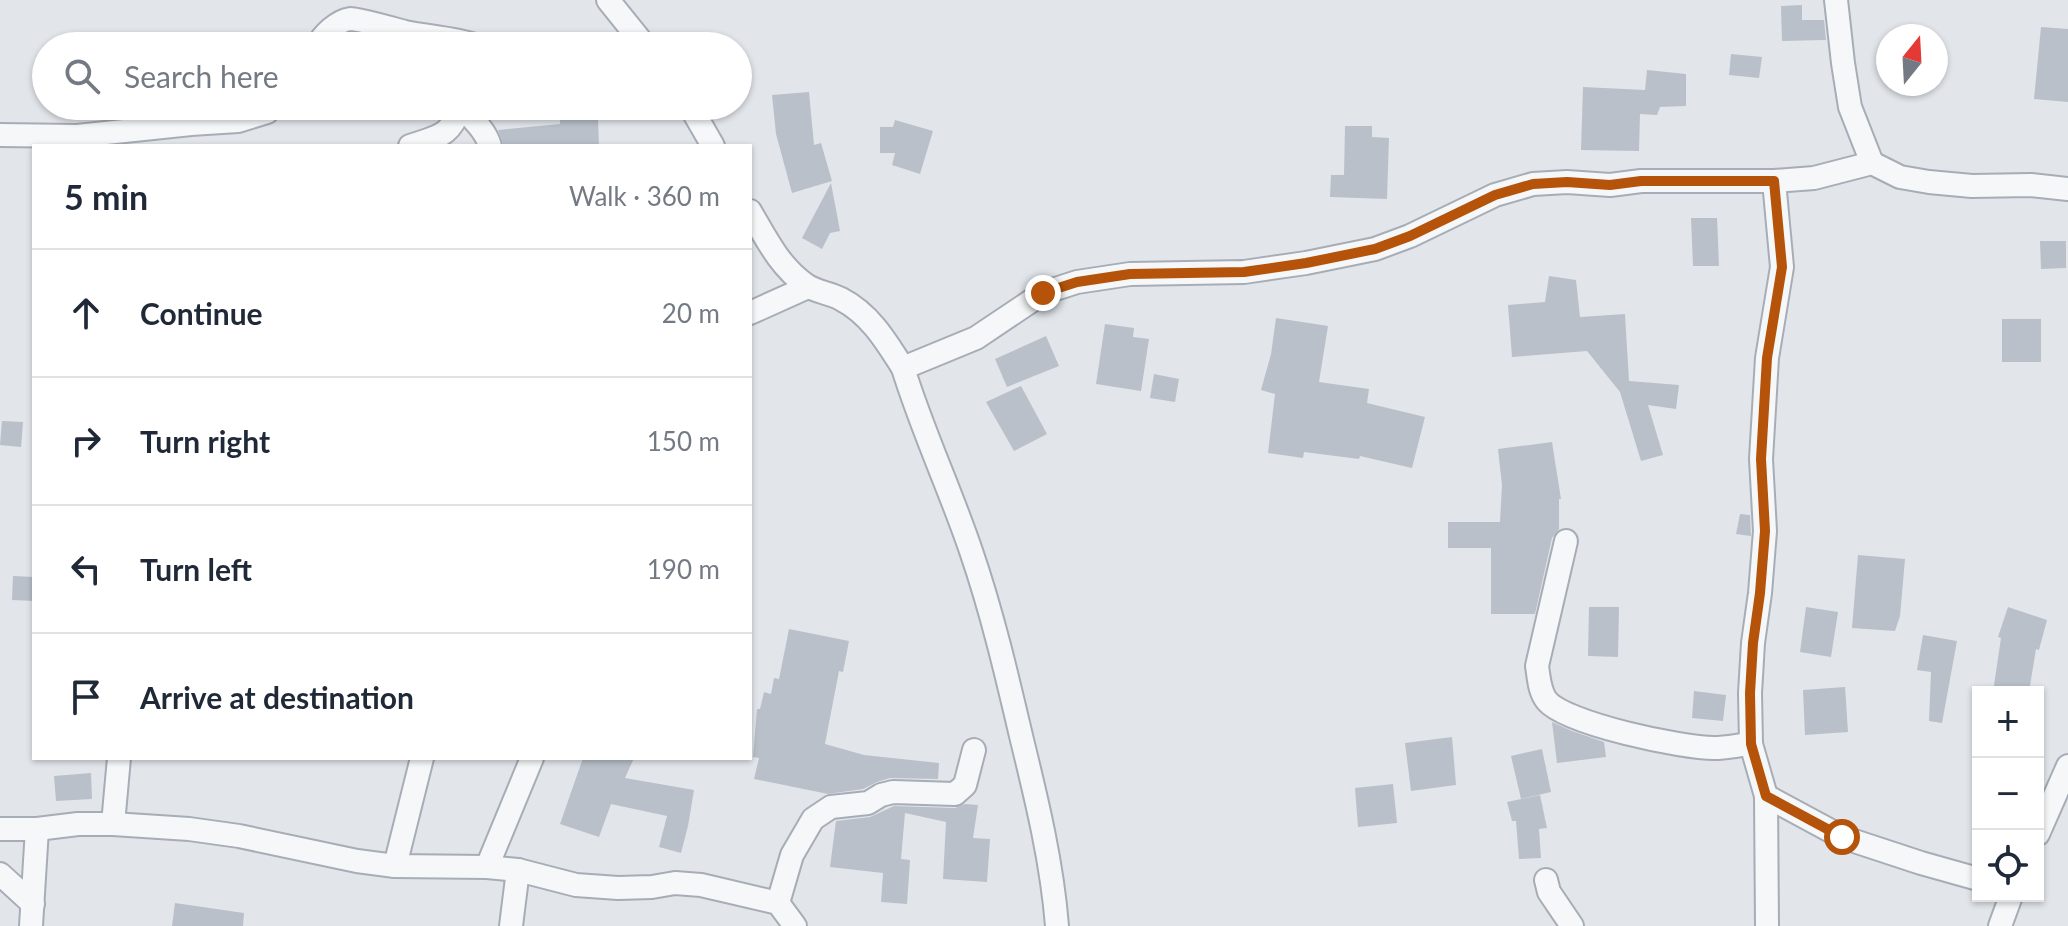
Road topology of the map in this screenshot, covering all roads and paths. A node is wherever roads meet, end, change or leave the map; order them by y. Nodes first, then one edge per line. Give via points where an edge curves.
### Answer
1 (608, 0) edge
2 (1836, 0) edge
3 (330, 32) edge
4 (405, 32) edge
5 (634, 32) edge
6 (241, 120) edge
7 (455, 120) edge
8 (474, 120) edge
9 (698, 120) edge
10 (0, 135) edge
11 (76, 141) edge
12 (416, 144) edge
13 (490, 144) edge
14 (712, 144) edge
15 (1872, 163) junction
16 (1774, 181) junction
17 (2068, 189) edge
18 (752, 215) edge
19 (808, 287) junction
20 (752, 312) edge
21 (903, 368) junction
22 (1566, 541) dead end
23 (1751, 744) junction
24 (974, 750) dead end
25 (119, 760) edge
26 (422, 760) edge
27 (531, 760) edge
28 (2068, 766) edge
29 (1766, 796) junction
30 (113, 824) junction
31 (0, 829) edge
32 (37, 829) junction
33 (2040, 830) edge
34 (395, 866) junction
35 (487, 867) junction
36 (518, 870) junction
37 (0, 874) edge
38 (1972, 877) edge
39 (1546, 880) dead end
40 (2009, 902) edge
41 (778, 903) junction
42 (32, 915) edge
43 (511, 926) edge
44 (795, 926) edge
45 (1057, 926) edge
46 (1572, 926) edge
47 (1767, 926) edge
48 (2000, 926) edge

1 - 5 street
2 - 15 street via 1850,107
3 - 4 street via 350,19
6 - 11 street
7 - 12 street via 440,136
8 - 13 street
9 - 14 street
10 - 11 street
15 - 16 street via 1814,178
15 - 17 street via 1900,177 1929,182
16 - 21 street via 1533,184 1495,195 1375,249 1244,272 1130,274 1077,282 1043,293 976,338
16 - 23 street via 1782,267 1767,358 1761,459 1765,531 1751,672
18 - 19 street via 777,259
19 - 20 street
19 - 21 street via 855,306 878,329
21 - 45 street via 994,626 1040,813
22 - 23 street via 1537,666 1547,701 1561,712 1596,724 1684,746
23 - 29 street
24 - 41 street via 965,785 955,794 893,792 868,803 831,807 813,819 792,855
25 - 30 street
26 - 34 street
27 - 35 street
28 - 33 street
29 - 38 street via 1842,837
29 - 47 street
30 - 32 street
30 - 34 street via 239,836
31 - 32 street
32 - 42 street
34 - 35 street
35 - 36 street
36 - 41 street via 576,885 701,885
36 - 43 street
37 - 42 street
39 - 46 street
40 - 48 street
41 - 44 street

